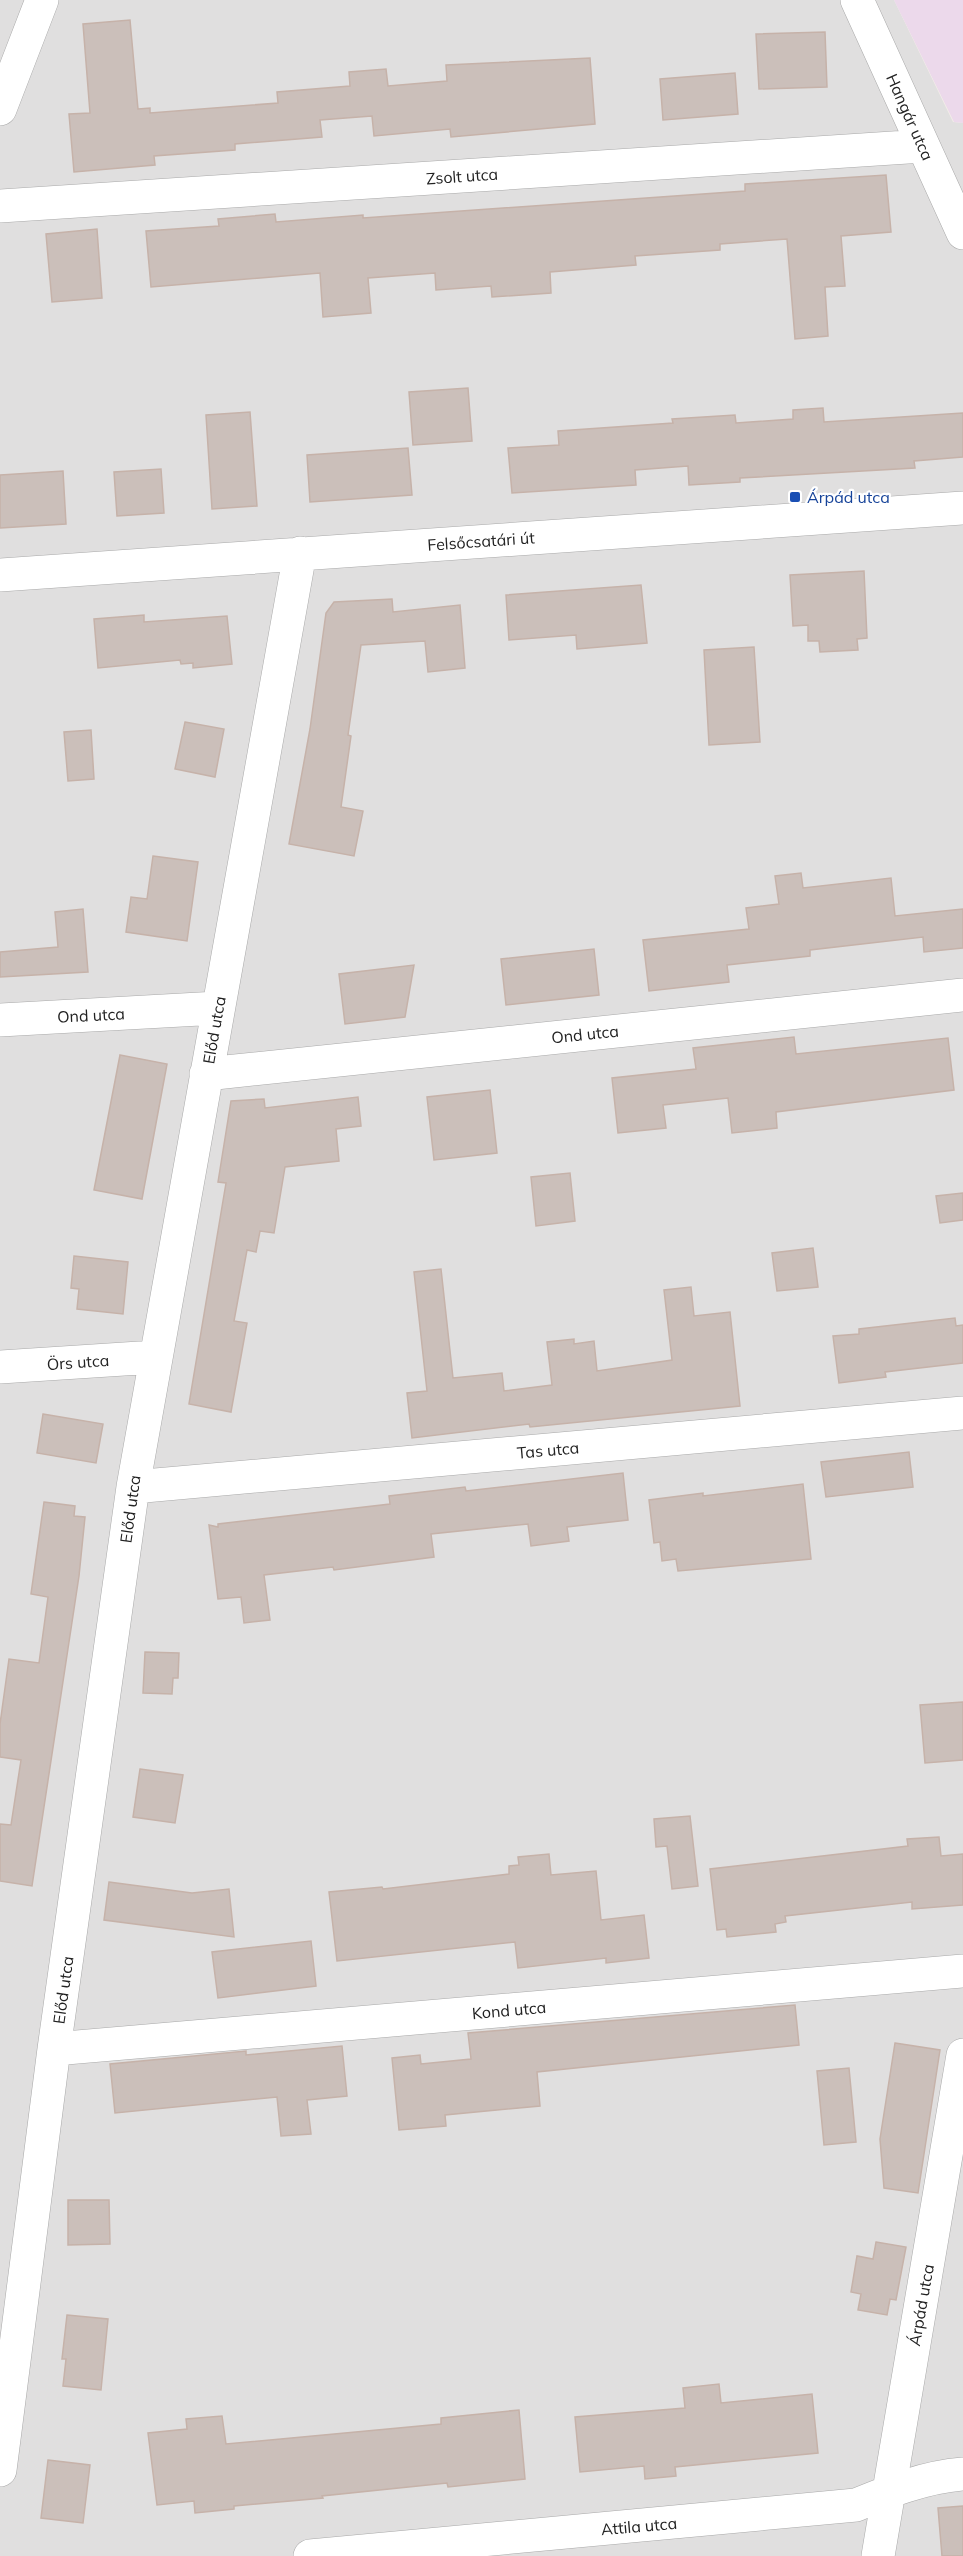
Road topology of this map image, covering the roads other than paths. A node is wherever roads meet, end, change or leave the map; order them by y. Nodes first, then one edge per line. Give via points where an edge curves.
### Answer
1 (42, 0) edge
2 (857, 0) edge
3 (0, 109) edge
4 (923, 146) junction
5 (0, 206) edge
6 (959, 209) edge
7 (963, 508) edge
8 (300, 553) junction
9 (0, 575) edge
10 (963, 995) edge
11 (218, 1008) junction
12 (0, 1020) edge
13 (206, 1074) junction
14 (155, 1357) junction
15 (0, 1367) edge
16 (963, 1413) edge
17 (133, 1487) junction
18 (963, 1971) edge
19 (54, 2049) junction
20 (963, 2055) edge
21 (0, 2470) edge
22 (963, 2474) edge
23 (889, 2492) junction
24 (331, 2555) edge
25 (878, 2556) edge

1 - 3 street
2 - 4 street, Hangár utca
4 - 5 street, Zsolt utca
4 - 6 street, Hangár utca
7 - 8 street, Felsőcsatári út
8 - 9 street, Felsőcsatári út
8 - 11 street, Előd utca
10 - 13 street, Ond utca
11 - 12 street, Ond utca
11 - 13 street, Előd utca
13 - 14 street, Előd utca
14 - 15 street, Örs utca
14 - 17 street, Előd utca
16 - 17 street, Tas utca
17 - 19 street, Előd utca
18 - 19 street, Kond utca
19 - 21 street, Előd utca
20 - 23 street, Árpád utca
22 - 23 street, Attila utca via 941,2476
23 - 24 street, Attila utca via 856,2505
23 - 25 street, Árpád utca

